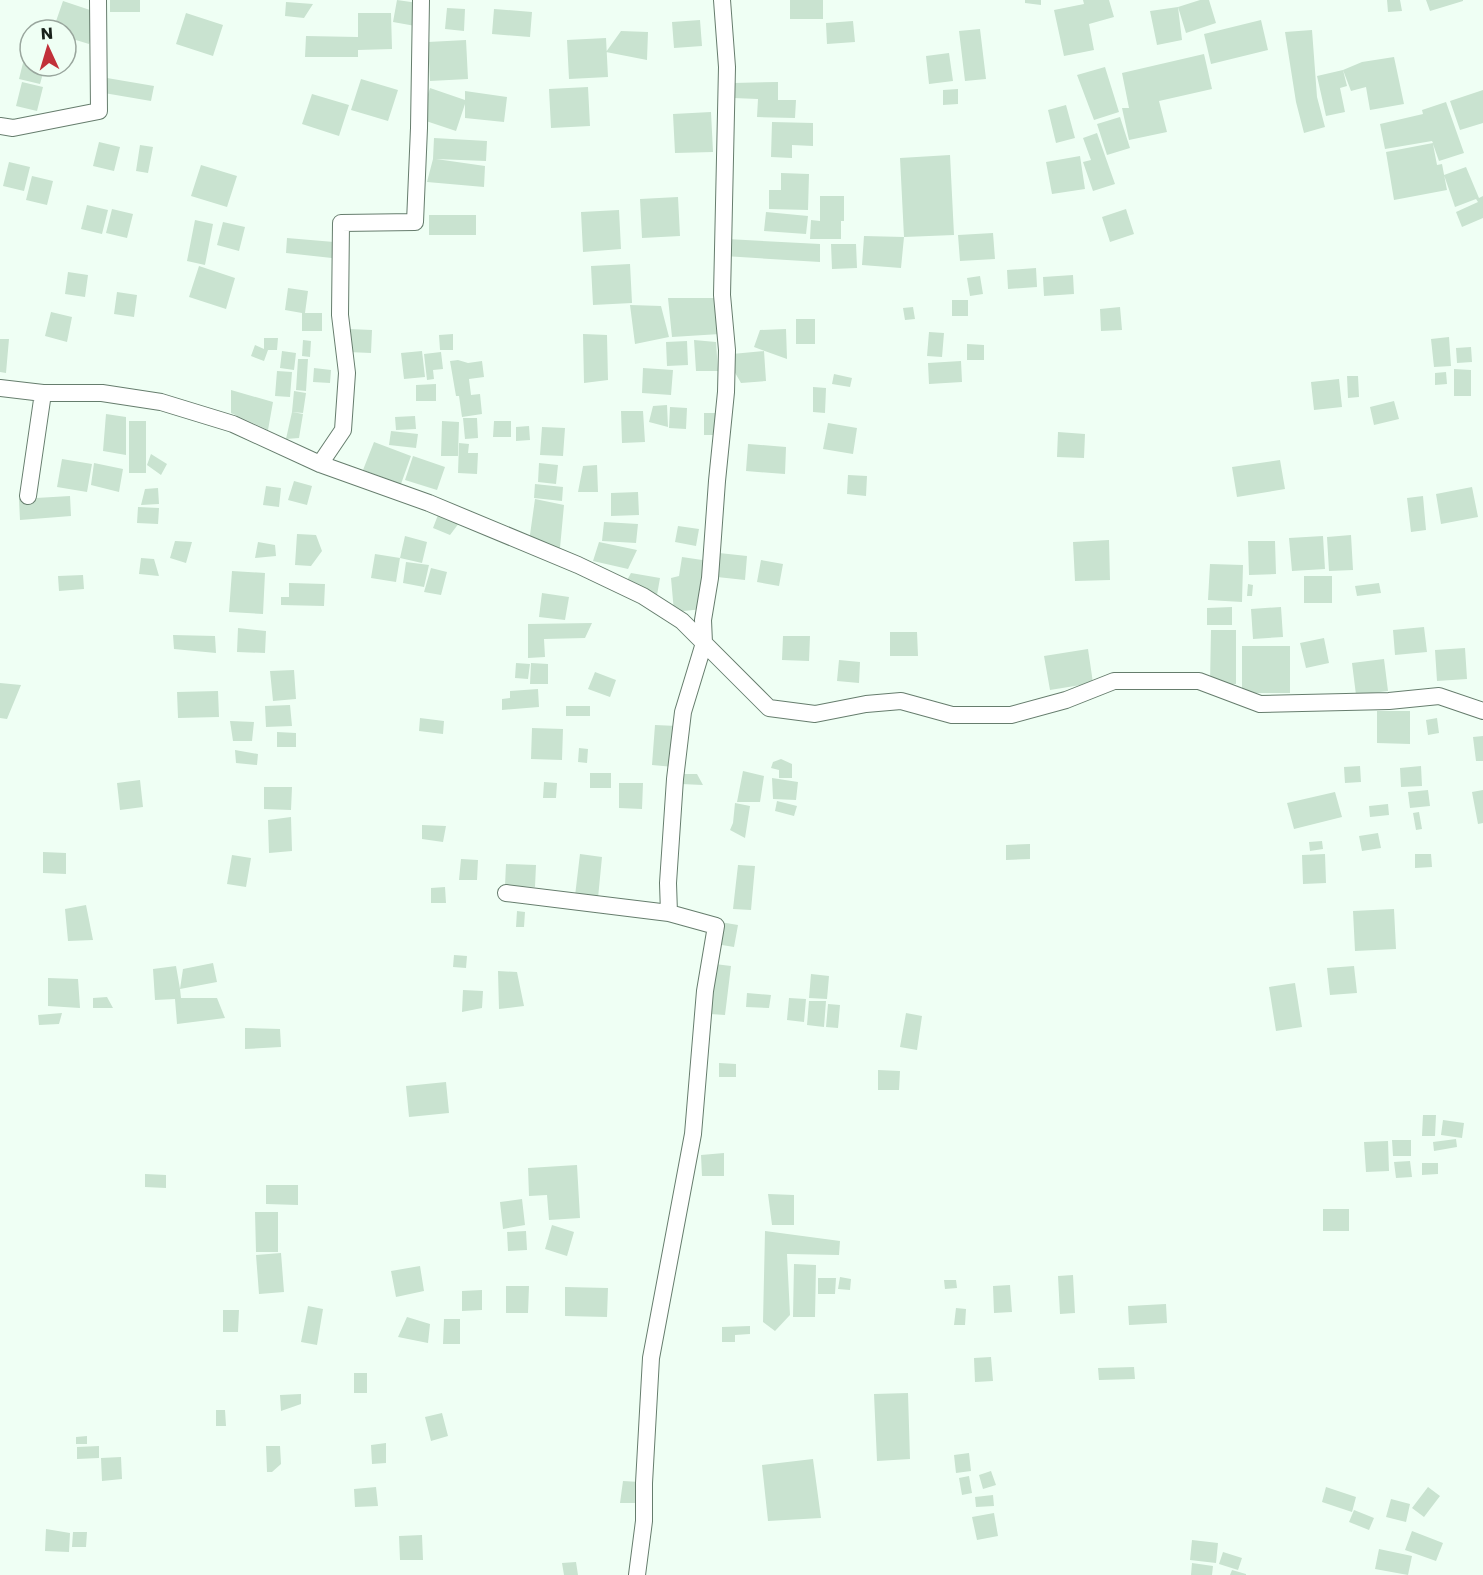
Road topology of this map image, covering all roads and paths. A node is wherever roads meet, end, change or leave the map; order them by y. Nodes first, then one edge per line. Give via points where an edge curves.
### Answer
1 (98, 0) edge
2 (421, 0) edge
3 (722, 0) edge
4 (0, 126) edge
5 (0, 388) edge
6 (43, 393) junction
7 (320, 464) junction
8 (28, 496) dead end
9 (704, 643) junction
10 (1483, 711) edge
11 (506, 893) dead end
12 (669, 913) junction
13 (637, 1575) edge

1 - 4 street via 99,111 13,128
2 - 7 street via 415,222 341,223 340,315 347,374 343,430
3 - 9 street via 727,67 722,295 726,392 703,620
5 - 6 street
6 - 7 street via 102,393 161,402 233,424
6 - 8 street
7 - 9 street via 429,503 589,570 643,596 682,621
9 - 10 street via 769,708 815,714 901,701 952,715 1011,715 1114,681 1199,681 1260,704 1439,696
9 - 12 street via 683,712 668,871
11 - 12 street
12 - 13 street via 716,926 705,991 693,1134 651,1358 644,1521

